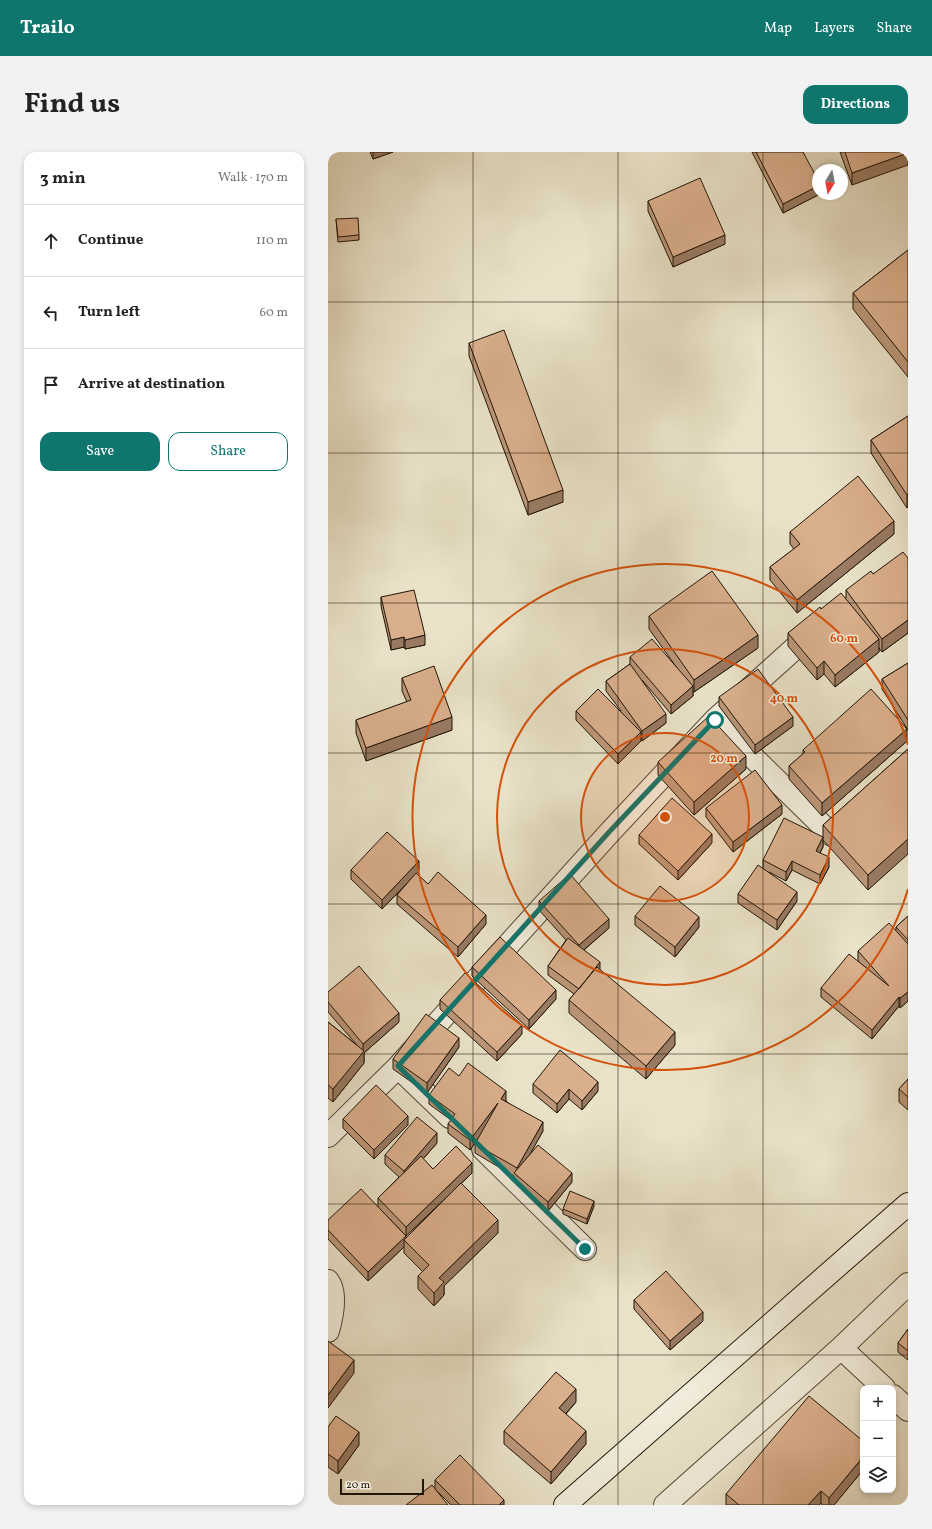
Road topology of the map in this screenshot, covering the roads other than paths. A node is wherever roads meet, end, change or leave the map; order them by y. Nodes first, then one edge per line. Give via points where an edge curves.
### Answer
1 (829, 618) edge
2 (715, 720) junction
3 (861, 810) edge
4 (398, 1066) junction
5 (328, 1136) edge
6 (908, 1204) edge
7 (585, 1249) dead end
8 (328, 1281) edge
9 (908, 1284) edge
10 (328, 1331) edge
11 (841, 1348) junction
12 (881, 1385) edge
13 (896, 1399) edge
14 (908, 1410) edge
15 (565, 1505) edge
16 (666, 1505) edge

1 - 2 street
2 - 3 street via 832,835
2 - 4 street via 610,831
4 - 5 street
4 - 7 street
6 - 15 street
8 - 10 street via 331,1284 333,1310
9 - 11 street
11 - 12 street
11 - 16 street
13 - 14 street

